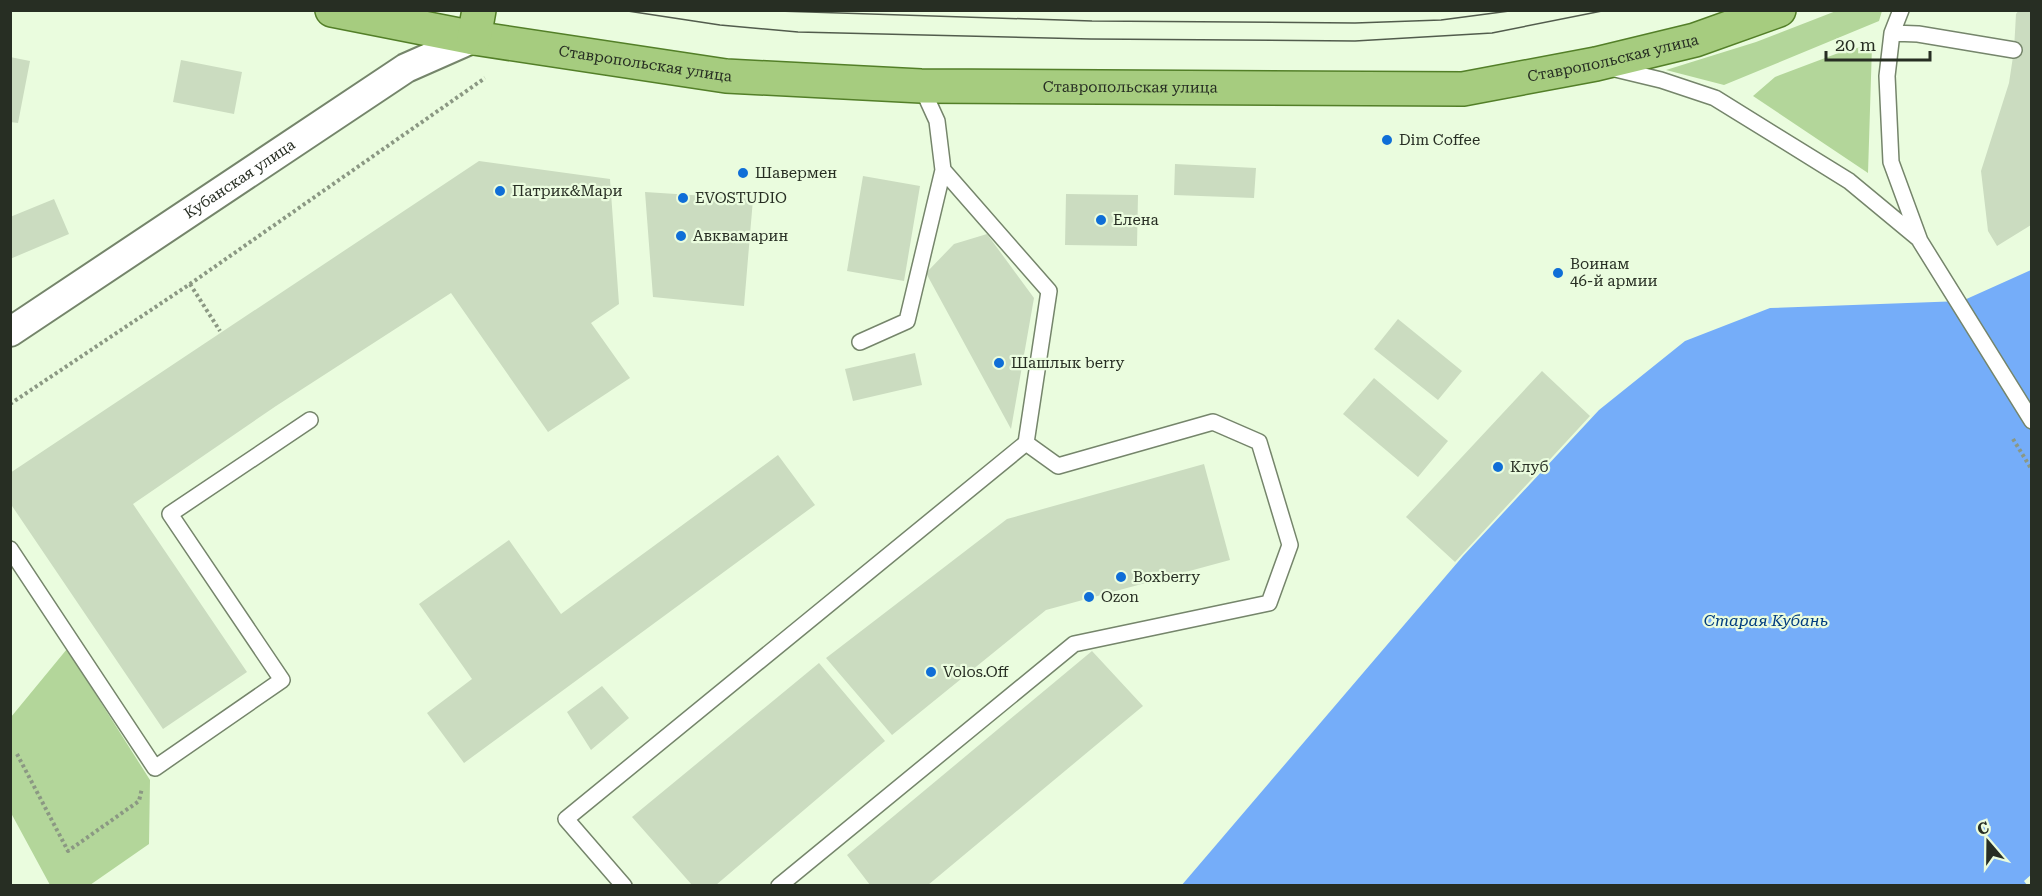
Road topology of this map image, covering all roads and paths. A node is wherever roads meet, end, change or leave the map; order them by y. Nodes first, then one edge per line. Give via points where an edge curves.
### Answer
1 (332, 10) edge
2 (1779, 10) edge
3 (1900, 10) edge
4 (477, 24) edge
5 (1892, 33) junction
6 (2014, 50) dead end
7 (1596, 64) junction
8 (485, 78) dead end
9 (921, 86) junction
10 (943, 171) junction
11 (1920, 241) junction
12 (190, 284) junction
13 (10, 332) edge
14 (220, 332) dead end
15 (860, 342) dead end
16 (10, 405) edge
17 (310, 420) dead end
18 (2031, 421) edge
19 (1026, 443) junction
20 (10, 549) edge
21 (17, 754) dead end
22 (139, 801) dead end
23 (624, 885) edge
24 (780, 885) edge

1 - 4 main road, Ставропольская улица
2 - 7 main road, Ставропольская улица via 1695,40
3 - 5 lane
4 - 9 main road, Ставропольская улица via 726,76
4 - 13 street, Кубанская улица
5 - 6 lane
5 - 11 lane via 1887,76 1891,162
7 - 9 main road, Ставропольская улица via 1463,89
7 - 11 lane via 1715,98 1849,181
8 - 12 path
9 - 10 lane via 938,121
10 - 15 lane via 907,321
10 - 19 lane via 1049,291
11 - 18 lane
12 - 14 path
12 - 16 path
17 - 20 lane via 171,514 282,680 154,768
19 - 23 lane via 566,819
19 - 24 lane via 1058,466 1213,422 1259,442 1290,545 1269,603 1074,644
21 - 22 path via 68,850

